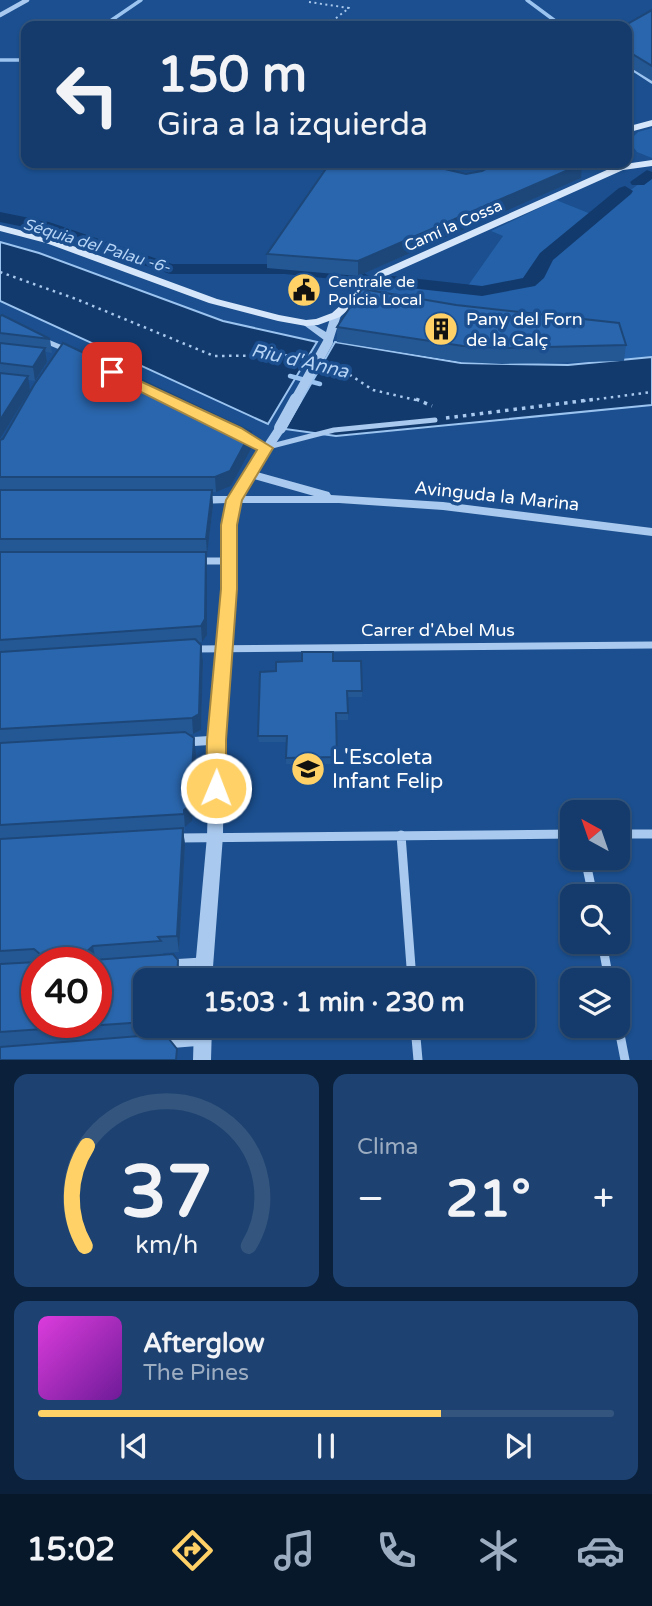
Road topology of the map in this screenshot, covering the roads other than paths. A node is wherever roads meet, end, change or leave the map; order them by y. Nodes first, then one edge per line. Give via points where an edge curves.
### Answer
1 (26, 0) edge
2 (0, 15) edge
3 (652, 123) edge
4 (632, 128) edge
5 (632, 161) edge
6 (632, 161) edge
7 (652, 162) edge
8 (608, 168) edge
9 (0, 228) edge
10 (336, 315) junction
11 (306, 323) junction
12 (34, 336) edge
13 (328, 340) junction
14 (62, 348) junction
15 (75, 354) edge
16 (54, 358) edge
17 (435, 420) road end
18 (236, 431) edge
19 (265, 448) junction
20 (250, 474) junction
21 (339, 499) junction
22 (181, 500) edge
23 (234, 500) junction
24 (652, 532) edge
25 (194, 561) edge
26 (227, 562) junction
27 (652, 645) edge
28 (223, 647) junction
29 (187, 650) edge
30 (217, 740) junction
31 (177, 742) edge
32 (560, 834) edge
33 (630, 834) edge
34 (652, 834) edge
35 (401, 835) junction
36 (215, 836) junction
37 (161, 839) edge
38 (202, 962) junction
39 (163, 965) edge
40 (202, 968) edge
41 (411, 968) edge
42 (180, 1038) edge
43 (203, 1038) edge
44 (416, 1038) edge
45 (621, 1038) edge
46 (149, 1045) edge
47 (202, 1060) edge
48 (418, 1060) edge
49 (625, 1060) edge

1 - 2 street
3 - 4 main road
5 - 7 main road, Camí la Cossa
6 - 7 main road
8 - 10 main road, Camí la Cossa via 382,274
9 - 11 main road via 50,241 213,301
10 - 11 main road, Camí la Cossa
10 - 13 street
11 - 13 street
12 - 14 street
13 - 19 street, bridge
14 - 15 street
14 - 16 street
17 - 19 lane via 334,429
18 - 19 street
19 - 20 street
20 - 21 street
20 - 23 street
21 - 23 street
21 - 24 street, Avinguda la Marina via 443,506
22 - 23 street
23 - 26 street
25 - 26 street
26 - 28 street
27 - 28 street, Carrer d'Abel Mus
28 - 29 street, Carrer d'Abel Mus
28 - 30 street
30 - 31 street
30 - 36 street
32 - 35 street
33 - 34 street
35 - 36 street
35 - 41 street
36 - 37 street
36 - 38 street
38 - 39 street
38 - 40 street
42 - 46 street
43 - 47 street
44 - 48 street
45 - 49 street

